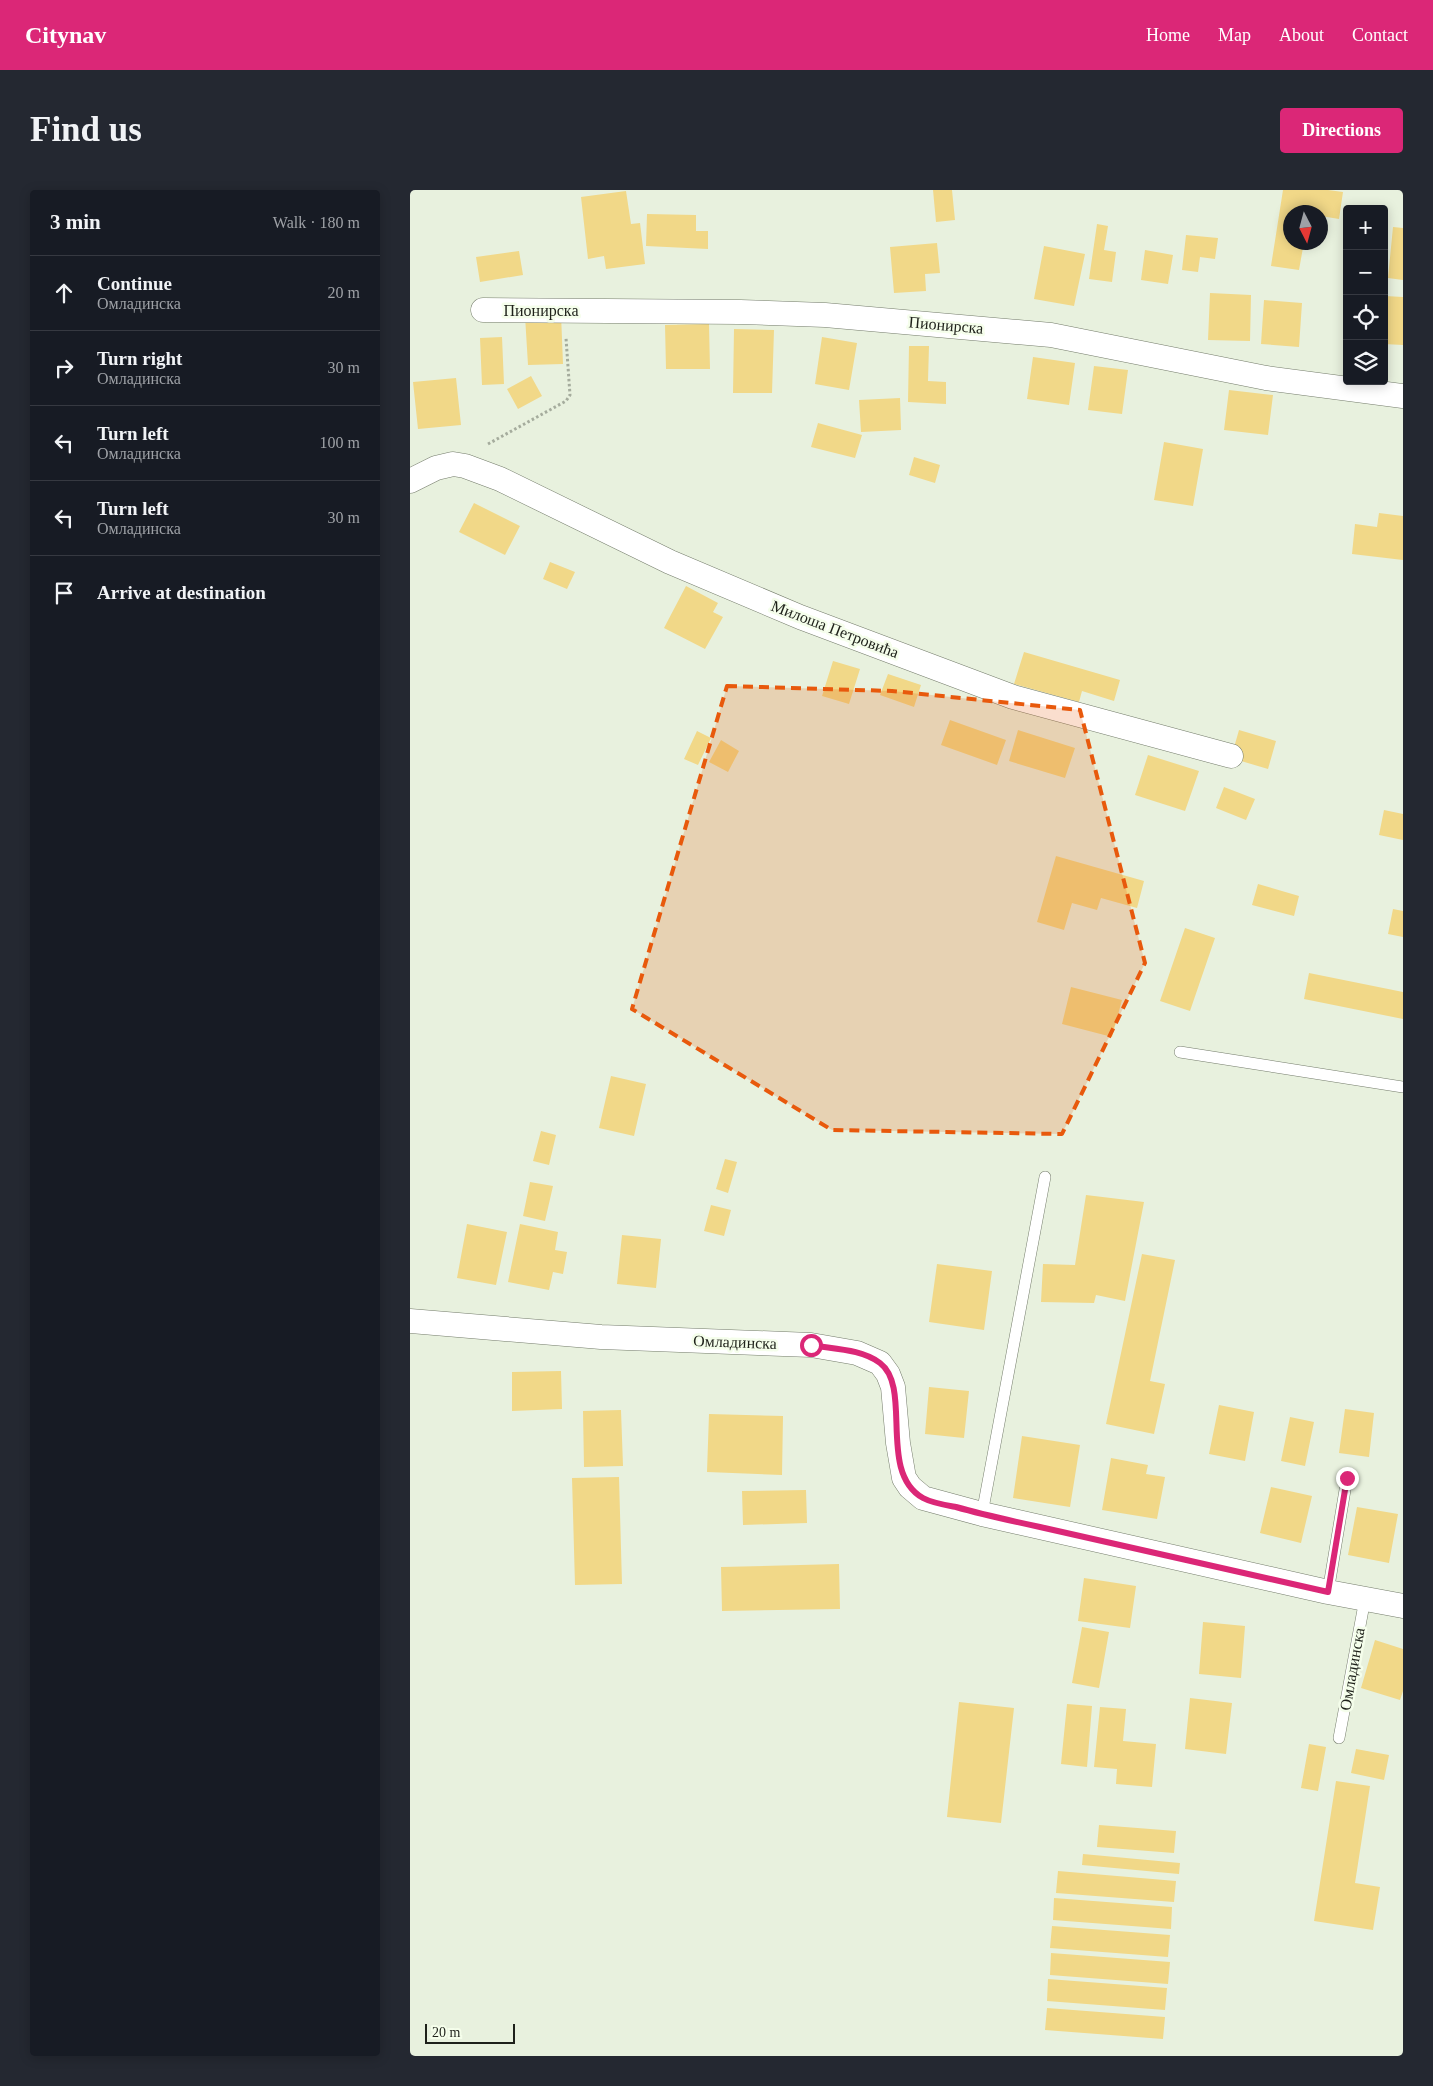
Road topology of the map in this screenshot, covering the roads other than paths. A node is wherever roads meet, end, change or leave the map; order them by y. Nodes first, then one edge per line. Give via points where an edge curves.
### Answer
1 (483, 310) dead end
2 (1403, 396) edge
3 (410, 480) edge
4 (1231, 756) dead end
5 (1180, 1052) dead end
6 (1403, 1088) edge
7 (1045, 1176) dead end
8 (410, 1321) edge
9 (1347, 1478) dead end
10 (982, 1514) junction
11 (1328, 1592) junction
12 (1365, 1599) junction
13 (1403, 1606) edge
14 (1339, 1738) dead end

1 - 2 street, Пионирска via 825,315 1051,334 1266,378
3 - 4 street, Милоша Петровића via 436,468 453,464 465,466 500,479 670,562 837,631 1013,697
5 - 6 lane
7 - 10 lane
8 - 10 street, Омладинска via 602,1337 811,1345 858,1353 880,1363 888,1374 893,1387 901,1465 910,1487 923,1498
9 - 11 lane
10 - 11 street, Омладинска
11 - 12 street, Омладинска
12 - 13 street, Омладинска
12 - 14 lane, Омладинска

